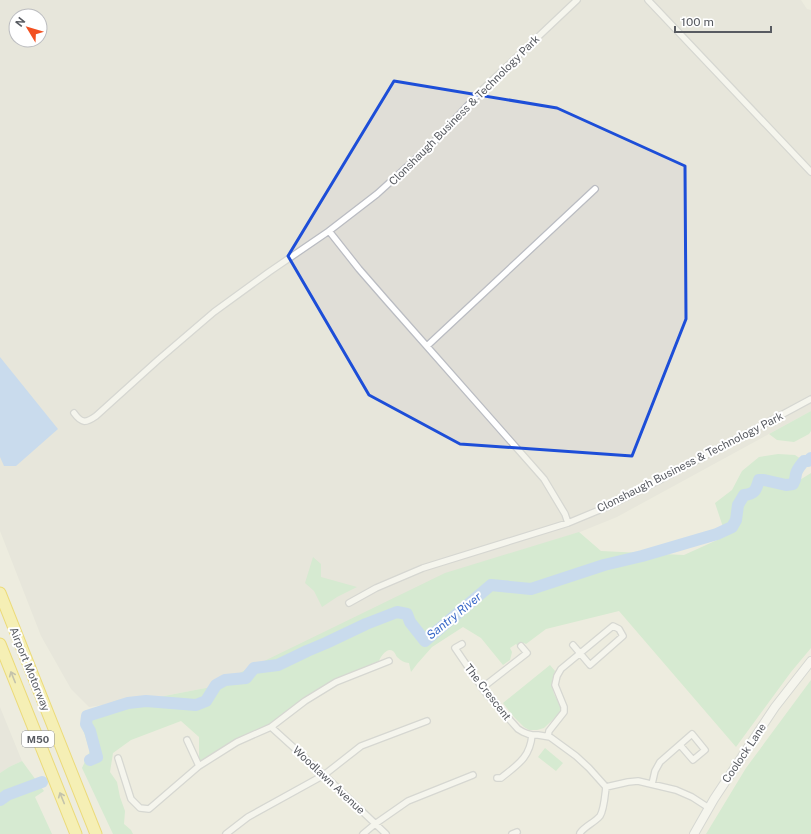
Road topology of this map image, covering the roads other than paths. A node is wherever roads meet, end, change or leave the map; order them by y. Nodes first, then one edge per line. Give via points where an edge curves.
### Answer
1 (577, 0) edge
2 (648, 0) edge
3 (810, 168) edge
4 (595, 189) dead end
5 (329, 232) junction
6 (427, 346) junction
7 (811, 399) edge
8 (74, 414) dead end
9 (568, 523) junction
10 (0, 593) edge
11 (349, 603) dead end
12 (0, 644) edge
13 (462, 644) dead end
14 (573, 645) dead end
15 (521, 646) dead end
16 (580, 653) junction
17 (389, 660) dead end
18 (811, 661) edge
19 (482, 688) junction
20 (427, 721) dead end
21 (271, 727) junction
22 (532, 735) junction
23 (548, 736) junction
24 (187, 740) dead end
25 (680, 745) junction
26 (118, 758) dead end
27 (199, 766) junction
28 (324, 775) junction
29 (473, 775) dead end
30 (497, 778) dead end
31 (652, 784) junction
32 (606, 787) junction
33 (709, 808) junction
34 (375, 824) junction
35 (580, 833) edge
36 (76, 834) edge
37 (96, 834) edge
38 (226, 834) edge
39 (363, 834) edge
40 (386, 834) edge
41 (694, 834) edge

1 - 5 street, Clonshaugh Business & Technology Park via 483,89 431,145 377,194
2 - 3 street
4 - 6 street
5 - 6 street
5 - 8 street, Clonshaugh Business & Technology Park via 214,312 89,421 78,420
6 - 9 street via 544,479
7 - 9 street, Clonshaugh Business & Technology Park via 631,495
9 - 11 street, Clonshaugh Business & Technology Park via 423,568 376,588
10 - 37 highway, Airport Motorway / M50
36 -> 12 highway, Airport Motorway / M50
13 - 19 street, The Crescent via 455,648
14 - 16 street
15 - 19 street via 527,654
16 - 16 street via 613,626 619,629 623,636 590,665
16 - 23 street via 561,669 557,676 554,685 564,712
17 - 21 street via 336,682 305,701
18 - 33 main road, Coolock Lane via 775,707
19 - 22 street, The Crescent via 514,725
20 - 28 street via 360,746
21 - 27 street via 238,742
21 - 28 street, Woodlawn Avenue
22 - 23 street, The Crescent
22 - 30 street via 531,744 524,758 501,778
23 - 32 street via 576,756
24 - 27 street
25 - 25 street via 692,734 705,750 693,760
25 - 31 street via 660,762
26 - 27 street via 132,799 140,808 149,810
28 - 34 street, Woodlawn Avenue
28 - 38 street via 248,817
29 - 34 street via 408,801
31 - 32 street via 638,781
31 - 33 street via 676,790
32 - 35 street via 601,814
33 - 41 main road, Coolock Lane
34 - 39 street
34 - 40 street, Woodlawn Avenue

